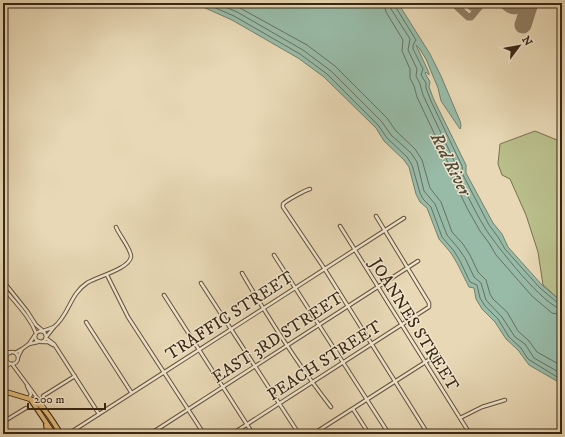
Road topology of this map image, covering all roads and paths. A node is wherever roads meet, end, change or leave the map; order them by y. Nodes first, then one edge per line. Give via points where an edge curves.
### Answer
1 (310, 189) dead end
2 (376, 216) dead end
3 (404, 218) dead end
4 (340, 226) dead end
5 (116, 227) dead end
6 (385, 230) junction
7 (354, 249) junction
8 (274, 255) dead end
9 (418, 261) dead end
10 (324, 268) junction
11 (408, 268) junction
12 (242, 273) dead end
13 (107, 274) junction
14 (3, 281) edge
15 (201, 283) dead end
16 (378, 286) junction
17 (3, 287) edge
18 (295, 287) junction
19 (164, 295) dead end
20 (347, 306) junction
21 (263, 308) junction
22 (86, 322) dead end
23 (319, 324) junction
24 (401, 324) junction
25 (54, 327) junction
26 (231, 328) junction
27 (42, 331) junction
28 (35, 334) junction
29 (46, 337) junction
30 (38, 342) junction
31 (43, 342) junction
32 (29, 344) junction
33 (371, 344) junction
34 (287, 345) junction
35 (56, 348) junction
36 (198, 349) junction
37 (3, 350) edge
38 (22, 350) junction
39 (10, 353) junction
40 (14, 353) junction
41 (3, 354) edge
42 (438, 354) dead end
43 (6, 358) junction
44 (18, 360) junction
45 (343, 362) junction
46 (425, 362) junction
47 (11, 364) junction
48 (3, 366) edge
49 (255, 366) junction
50 (164, 372) junction
51 (19, 373) junction
52 (75, 376) junction
53 (312, 382) junction
54 (395, 382) junction
55 (27, 385) junction
56 (222, 387) junction
57 (3, 391) edge
58 (131, 392) junction
59 (43, 396) dead end
60 (30, 400) junction
61 (367, 400) junction
62 (505, 400) dead end
63 (279, 403) junction
64 (331, 407) dead end
65 (26, 408) dead end
66 (188, 409) junction
67 (353, 409) junction
68 (99, 414) junction
69 (43, 417) junction
70 (50, 417) junction
71 (460, 418) junction
72 (3, 422) edge
73 (247, 424) junction
74 (3, 428) edge
75 (156, 430) junction
76 (7, 434) edge
77 (48, 434) edge
78 (54, 434) edge
79 (61, 434) edge
80 (68, 434) edge
81 (150, 434) edge
82 (158, 434) edge
83 (204, 434) edge
84 (232, 434) edge
85 (253, 434) edge
86 (299, 434) edge
87 (313, 434) edge
88 (369, 434) edge
89 (389, 434) edge
90 (428, 434) edge
91 (470, 434) edge

1 - 10 street via 283,205
2 - 6 street
3 - 6 street, TRAFFIC STREET
4 - 7 street, JOANNES STREET
5 - 13 street via 131,257 124,265
6 - 7 street, TRAFFIC STREET
6 - 11 street
7 - 10 street, TRAFFIC STREET
7 - 16 street, JOANNES STREET
8 - 18 street
9 - 11 street, EAST 3RD STREET
10 - 18 street, TRAFFIC STREET
10 - 20 street
11 - 16 street, EAST 3RD STREET
11 - 24 street, PEACH STREET via 429,307
12 - 21 street
13 - 25 street via 90,281 79,290 63,318
13 - 50 street via 128,317
14 - 27 street
15 - 26 street
16 - 20 street, EAST 3RD STREET
16 - 24 street, JOANNES STREET
17 - 28 street via 27,317
18 - 21 street, TRAFFIC STREET
18 - 23 street
19 - 36 street
20 - 23 street, EAST 3RD STREET
20 - 33 street
21 - 26 street, TRAFFIC STREET
21 - 34 street
22 - 58 street
23 - 34 street, EAST 3RD STREET
23 - 45 street
24 - 33 street, PEACH STREET
24 - 46 street, JOANNES STREET
25 - 27 street
25 - 29 street
26 - 36 street, TRAFFIC STREET
26 - 49 street
27 - 28 street
27 - 29 street
28 - 30 street
28 - 32 street
29 - 31 street
29 - 35 street
30 - 31 street
30 - 32 street
31 - 35 street via 51,343
32 - 38 street
33 - 45 street, PEACH STREET
33 - 54 street
34 - 49 street, EAST 3RD STREET
34 - 53 street
35 - 52 street
36 - 50 street, TRAFFIC STREET
36 - 56 street
37 - 39 street
38 - 40 street
38 - 44 street
39 - 40 street
39 - 43 street
40 - 44 street
41 - 43 street
42 - 46 street
43 - 47 street
43 - 48 street
44 - 47 street
44 - 51 street
45 - 53 street, PEACH STREET
45 - 61 street
46 - 54 street
46 - 71 street, JOANNES STREET
47 - 48 street
47 - 51 street
49 - 56 street, EAST 3RD STREET
49 - 63 street
50 - 58 street, TRAFFIC STREET
50 - 66 street
51 - 55 street
52 - 59 street
52 - 68 street
53 - 63 street, PEACH STREET
53 - 64 street
54 - 61 street
54 - 90 street
55 - 60 street via 31,394
55 - 70 street
56 - 66 street, EAST 3RD STREET
56 - 73 street
57 - 60 main road
58 - 68 street, TRAFFIC STREET
60 - 69 main road
60 - 70 main road via 39,404
61 - 67 street
61 - 89 street
62 - 71 street via 482,407
63 - 73 street, PEACH STREET
63 - 86 street
65 - 72 street
66 - 75 street, EAST 3RD STREET
66 - 83 street
67 - 87 street
67 - 88 street
68 - 80 street, TRAFFIC STREET
69 - 77 main road
69 - 78 main road
70 - 79 main road
71 - 91 street, JOANNES STREET
73 - 84 street, PEACH STREET
73 - 85 street
74 - 76 street
75 - 81 street, EAST 3RD STREET
75 - 82 street

